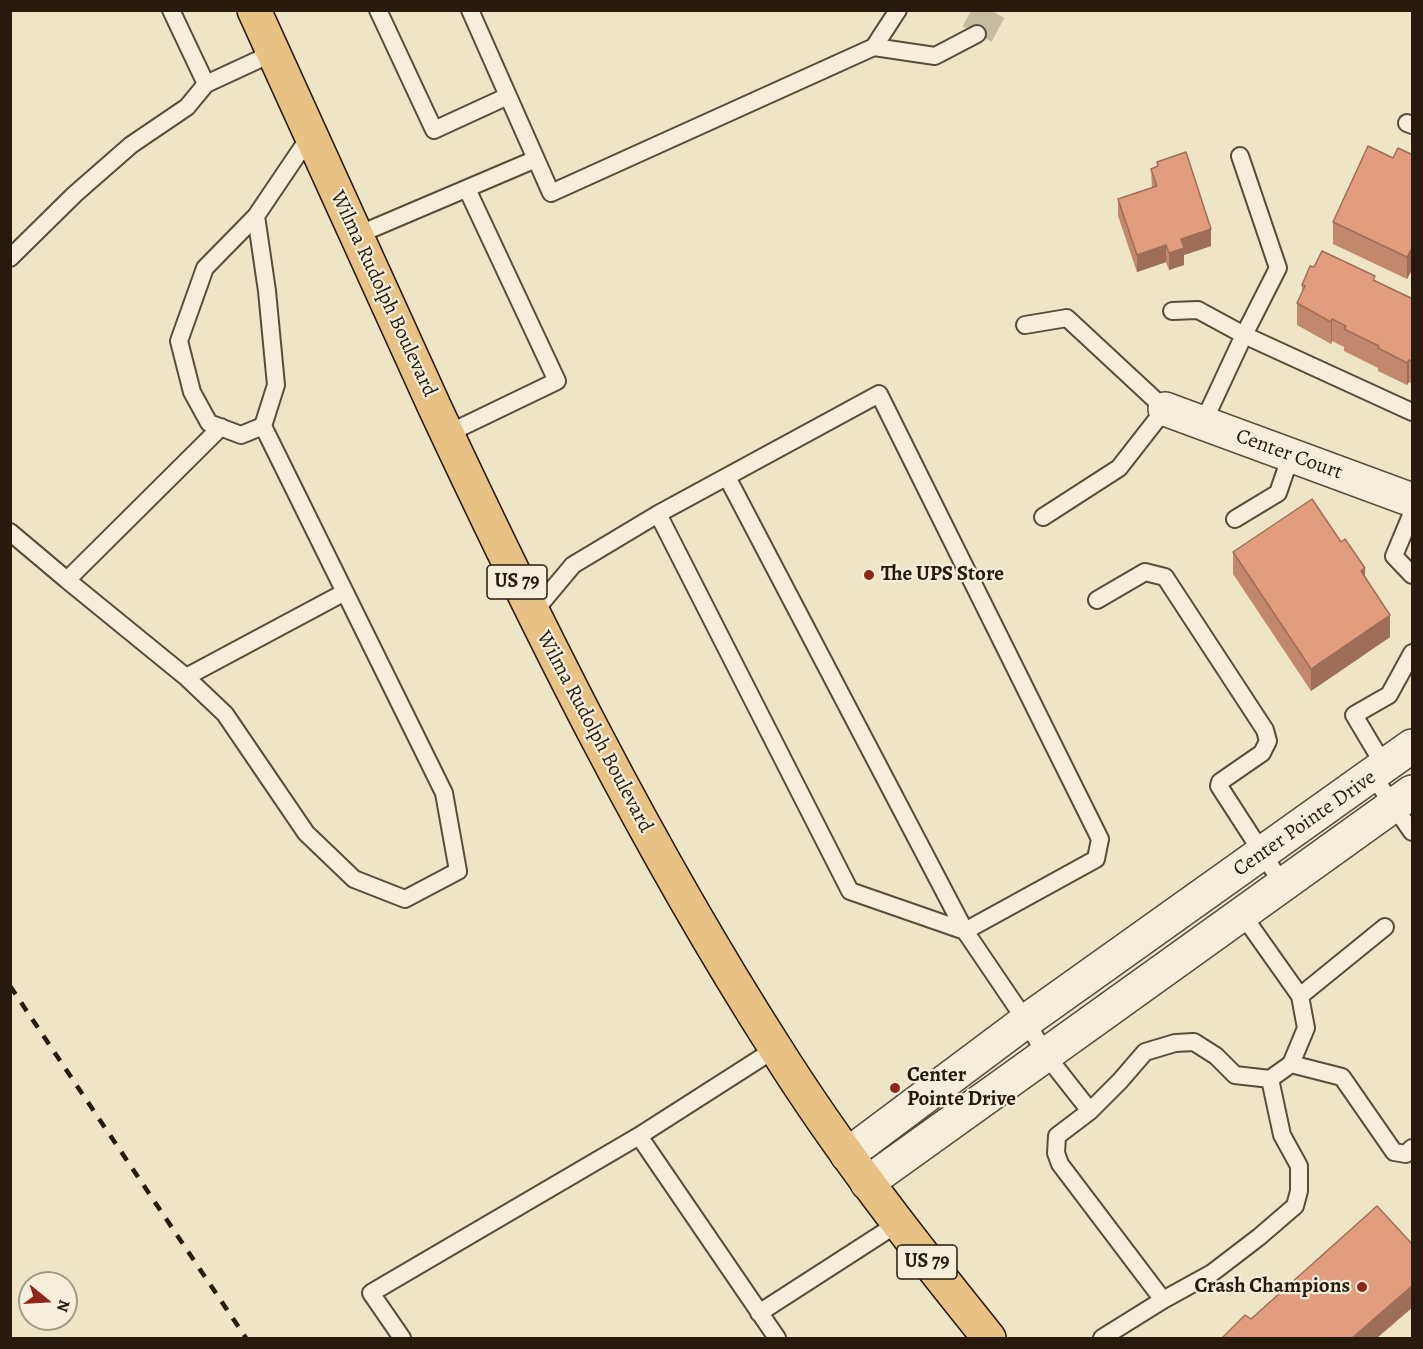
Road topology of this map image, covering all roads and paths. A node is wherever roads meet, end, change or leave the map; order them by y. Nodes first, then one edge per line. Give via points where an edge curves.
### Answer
1 (171, 10) edge
2 (254, 10) edge
3 (378, 10) edge
4 (470, 10) edge
5 (898, 10) edge
6 (977, 34) tunnel mouth
7 (874, 47) junction
8 (273, 53) junction
9 (206, 84) junction
10 (508, 96) junction
11 (310, 136) junction
12 (1240, 156) dead end
13 (536, 159) junction
14 (467, 189) junction
15 (256, 216) junction
16 (355, 236) junction
17 (10, 258) edge
18 (1172, 311) dead end
19 (1025, 325) dead end
20 (1244, 335) junction
21 (1165, 409) junction
22 (1413, 412) edge
23 (1203, 423) junction
24 (263, 426) junction
25 (221, 428) junction
26 (447, 434) junction
27 (1291, 455) junction
28 (727, 477) junction
29 (1413, 500) edge
30 (1413, 513) edge
31 (658, 514) junction
32 (1043, 517) dead end
33 (1235, 519) dead end
34 (10, 532) edge
35 (1413, 575) edge
36 (67, 580) junction
37 (345, 592) junction
38 (1097, 600) dead end
39 (532, 614) junction
40 (1413, 653) edge
41 (186, 677) junction
42 (1413, 746) edge
43 (1379, 771) junction
44 (1403, 799) edge
45 (1413, 832) edge
46 (1263, 854) junction
47 (1283, 885) junction
48 (1242, 914) junction
49 (1385, 927) dead end
50 (965, 931) junction
51 (1300, 996) junction
52 (1026, 1021) junction
53 (775, 1049) junction
54 (1046, 1055) junction
55 (1291, 1064) junction
56 (1270, 1079) junction
57 (1090, 1111) junction
58 (639, 1136) junction
59 (1413, 1148) edge
60 (847, 1155) junction
61 (867, 1183) junction
62 (897, 1224) junction
63 (1163, 1300) junction
64 (759, 1313) junction
65 (402, 1338) edge
66 (777, 1338) edge
67 (989, 1338) edge
68 (1102, 1338) edge

1 - 9 lane
2 - 8 highway, Wilma Rudolph Boulevard / US 79
3 - 10 lane via 434,130
4 - 10 lane
5 - 7 lane
6 - 7 lane via 935,56
7 - 13 lane via 550,194
8 - 9 lane
8 - 11 highway, Wilma Rudolph Boulevard / US 79
9 - 17 lane via 187,107 132,145 75,194
10 - 13 lane
11 - 15 lane
11 - 16 highway, Wilma Rudolph Boulevard / US 79
12 - 20 lane via 1278,268
13 - 14 lane
14 - 16 lane
14 - 26 lane via 557,381
15 - 24 lane via 276,385
15 - 25 lane via 205,268 179,341 192,392 209,423
16 - 26 highway, Wilma Rudolph Boulevard / US 79
18 - 20 lane via 1198,310
19 - 21 lane via 1067,318
20 - 22 lane
20 - 23 lane
21 - 23 street, Center Court
21 - 32 lane via 1119,468
23 - 27 street, Center Court
24 - 25 lane via 241,435
24 - 37 lane
25 - 36 lane
26 - 39 highway, Wilma Rudolph Boulevard / US 79
27 - 29 street, Center Court
27 - 33 lane via 1278,493
28 - 31 lane
28 - 50 lane
28 - 50 lane via 879,394 1101,839 1096,859
30 - 35 lane via 1394,556
31 - 39 lane via 573,566
31 - 50 lane via 850,891
34 - 36 lane
36 - 41 lane
37 - 41 lane
37 - 41 lane via 444,793 458,871 405,899 354,879 306,833 225,714
38 - 46 lane via 1144,572 1165,577 1265,730 1268,741 1262,753 1219,786
39 - 53 highway, Wilma Rudolph Boulevard / US 79 via 634,812
40 - 43 lane via 1389,695 1354,715
42 - 43 street, Center Pointe Drive
43 - 44 lane
43 - 46 street, Center Pointe Drive
44 - 45 lane
44 - 47 street, Center Pointe Drive
46 - 47 lane
46 - 52 street, Center Pointe Drive
47 - 48 street, Center Pointe Drive
48 - 51 lane
48 - 54 street, Center Pointe Drive
49 - 51 lane
50 - 52 lane
51 - 55 lane via 1306,1028
52 - 54 lane
52 - 60 street, Center Pointe Drive
53 - 58 lane
53 - 60 highway, Wilma Rudolph Boulevard / US 79
54 - 57 lane
54 - 61 street, Center Pointe Drive
55 - 56 lane
55 - 59 lane via 1342,1077 1394,1152 1406,1154
56 - 57 lane via 1235,1075 1194,1042 1174,1043 1145,1052
56 - 63 lane via 1282,1135 1299,1166 1295,1206 1212,1273
57 - 63 lane via 1057,1136 1060,1164
58 - 64 lane
58 - 65 lane via 371,1293
60 - 61 highway, Wilma Rudolph Boulevard / US 79
61 - 62 highway, Wilma Rudolph Boulevard / US 79
62 - 64 lane
62 - 67 highway, Wilma Rudolph Boulevard / US 79
63 - 68 lane
64 - 66 lane

